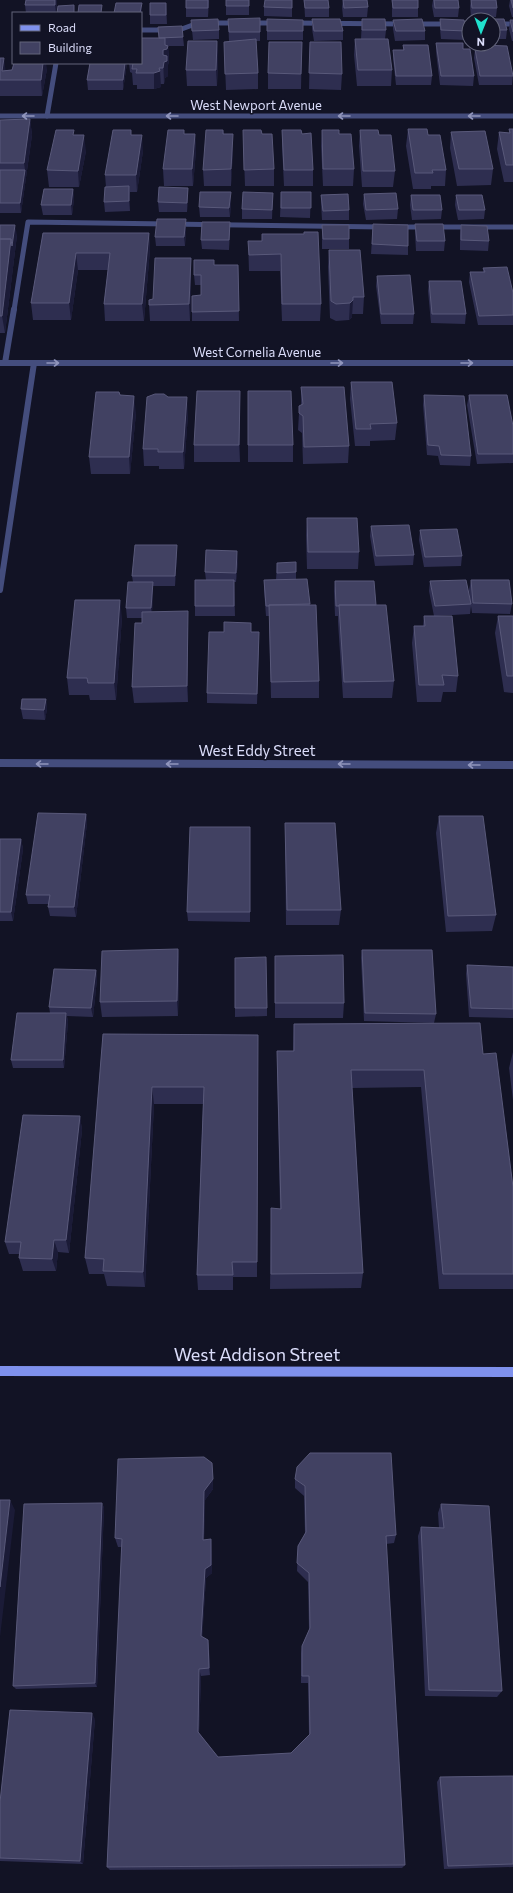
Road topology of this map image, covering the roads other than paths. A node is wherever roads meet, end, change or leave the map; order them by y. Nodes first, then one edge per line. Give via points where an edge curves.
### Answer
1 (461, 24) edge
2 (501, 24) edge
3 (513, 24) edge
4 (142, 30) edge
5 (56, 64) edge
6 (0, 116) edge
7 (47, 116) junction
8 (513, 116) edge
9 (386, 227) edge
10 (394, 227) edge
11 (513, 227) edge
12 (2, 363) edge
13 (34, 363) junction
14 (513, 363) edge
15 (0, 590) edge
16 (0, 763) edge
17 (513, 765) edge
18 (0, 1371) edge
19 (513, 1372) edge

1 - 4 street via 198,23 179,30
2 - 3 street
5 - 7 street
7 -> 6 street, West Newport Avenue
8 -> 7 street, West Newport Avenue
9 - 12 street via 28,222
10 - 11 street
12 - 13 street, West Cornelia Avenue
13 -> 14 street, West Cornelia Avenue
13 - 15 street
17 -> 16 street, West Eddy Street
18 - 19 street, West Addison Street

